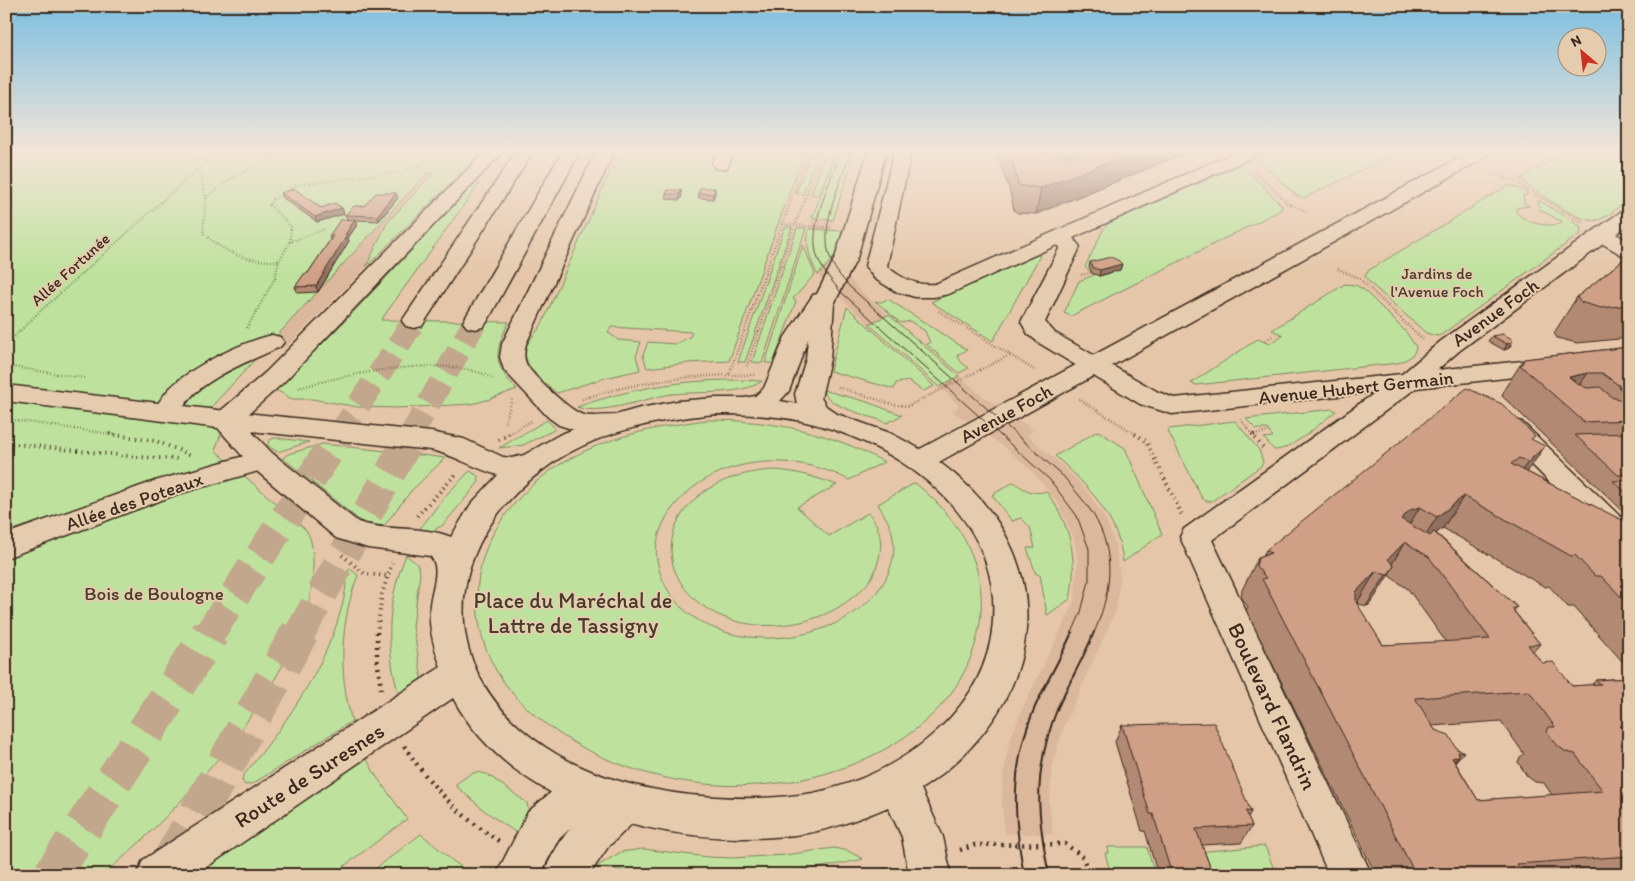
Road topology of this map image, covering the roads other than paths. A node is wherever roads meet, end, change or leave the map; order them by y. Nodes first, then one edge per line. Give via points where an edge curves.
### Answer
1 (454, 193) edge
2 (497, 193) edge
3 (547, 193) edge
4 (586, 193) edge
5 (865, 193) edge
6 (892, 193) edge
7 (1157, 193) edge
8 (1407, 193) edge
9 (1629, 215) edge
10 (1595, 230) junction
11 (1058, 237) junction
12 (1629, 251) edge
13 (830, 288) junction
14 (414, 321) tunnel mouth
15 (475, 322) tunnel mouth
16 (272, 342) dead end
17 (1629, 357) edge
18 (1094, 365) junction
19 (1459, 376) junction
20 (1407, 382) junction
21 (6, 393) edge
22 (742, 406) junction
23 (165, 412) junction
24 (827, 419) junction
25 (226, 420) junction
26 (612, 423) junction
27 (262, 460) junction
28 (537, 460) junction
29 (919, 461) junction
30 (1195, 538) joint
31 (1629, 544) edge
32 (6, 546) edge
33 (452, 570) junction
34 (460, 674) junction
35 (896, 782) junction
36 (584, 789) junction
37 (624, 804) junction
38 (511, 859) edge
39 (158, 875) edge
40 (564, 875) edge
41 (930, 875) edge
42 (1351, 875) edge

1 - 25 main road via 275,377
2 - 14 main road
3 - 15 main road
4 - 26 main road via 514,344 512,362 567,419 582,425
5 - 13 main road via 846,258
6 - 11 main road via 877,269 905,288 918,292 941,289
7 - 11 main road
8 - 18 main road, Avenue Foch
9 - 10 main road, Avenue Foch
10 - 12 main road
10 - 20 main road, Avenue Foch
11 - 18 main road via 1070,248 1033,322 1034,326 1047,338
13 - 22 main road via 797,337 776,391 764,402
13 - 24 main road via 823,304 818,359 808,394 814,410
16 - 23 main road via 224,365 180,394
17 - 19 main road, Avenue Hubert Germain
18 - 20 main road, Avenue Hubert Germain via 1149,398 1172,406
18 - 29 main road, Avenue Foch
19 - 20 main road, Avenue Hubert Germain
19 - 31 main road
20 - 30 main road, Avenue Foch
21 - 23 main road
22 - 24 main road via 786,410
22 - 26 main road via 669,410
23 - 25 main road
24 - 29 main road via 878,438
25 - 27 main road
25 - 28 main road via 431,441 457,447 504,468 521,467
26 - 28 main road
27 - 32 main road, Allée des Poteaux via 217,465 160,490
27 - 33 main road via 347,530 368,537 439,544 450,556
28 - 33 main road via 514,477 485,507 465,538
29 - 35 main road via 960,493 991,534 1009,584 1011,622 1009,642 995,682 969,723 929,761
30 - 42 main road, Boulevard Flandrin
33 - 34 main road via 446,621
34 - 36 main road via 479,708 512,743 538,764
34 - 39 main road, Route de Suresnes
35 - 37 main road via 843,805 790,817 712,819 667,814
35 - 41 main road via 922,829
36 - 37 main road
36 - 38 main road
37 - 40 main road via 593,833

